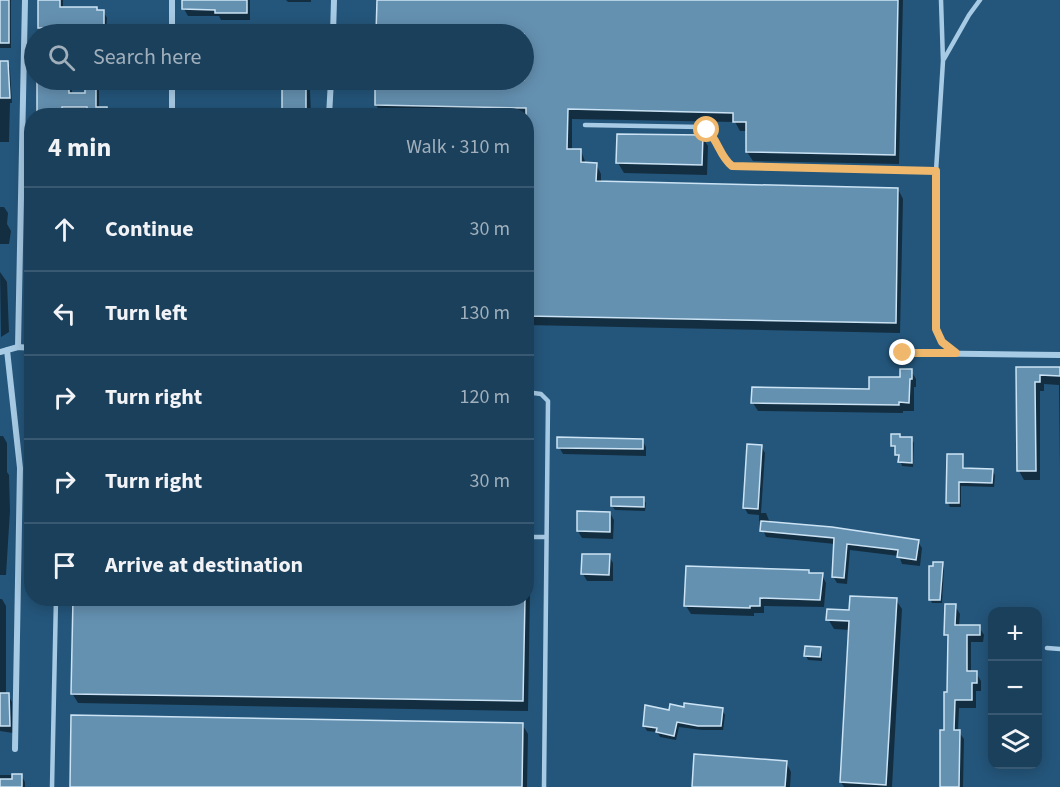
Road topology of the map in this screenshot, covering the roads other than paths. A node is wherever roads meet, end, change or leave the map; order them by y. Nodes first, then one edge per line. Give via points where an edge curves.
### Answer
1 (25, 0) edge
2 (172, 0) edge
3 (334, 0) edge
4 (941, 0) edge
5 (980, 0) edge
6 (25, 24) edge
7 (172, 24) edge
8 (333, 24) edge
9 (24, 50) edge
10 (943, 61) junction
11 (172, 90) edge
12 (330, 90) edge
13 (172, 108) edge
14 (329, 108) edge
15 (585, 125) dead end
16 (936, 171) junction
17 (18, 347) junction
18 (24, 347) edge
19 (4, 351) edge
20 (903, 353) dead end
21 (956, 353) junction
22 (1060, 355) edge
23 (534, 393) edge
24 (534, 537) edge
25 (546, 537) junction
26 (56, 606) edge
27 (1047, 648) dead end
28 (1060, 649) edge
29 (15, 749) dead end
30 (52, 787) edge
31 (544, 787) edge

1 - 6 street
2 - 7 street
3 - 8 street
4 - 10 lane
5 - 10 lane
9 - 17 street
10 - 16 lane
11 - 13 street
12 - 14 street
15 - 16 lane via 702,128 711,134 726,162 737,167
16 - 21 lane via 936,329 942,342
17 - 18 street
17 - 19 street
19 - 29 street via 20,468
20 - 21 street
21 - 22 street
23 - 25 lane via 548,400
24 - 25 lane
25 - 31 lane
26 - 30 lane
27 - 28 lane

